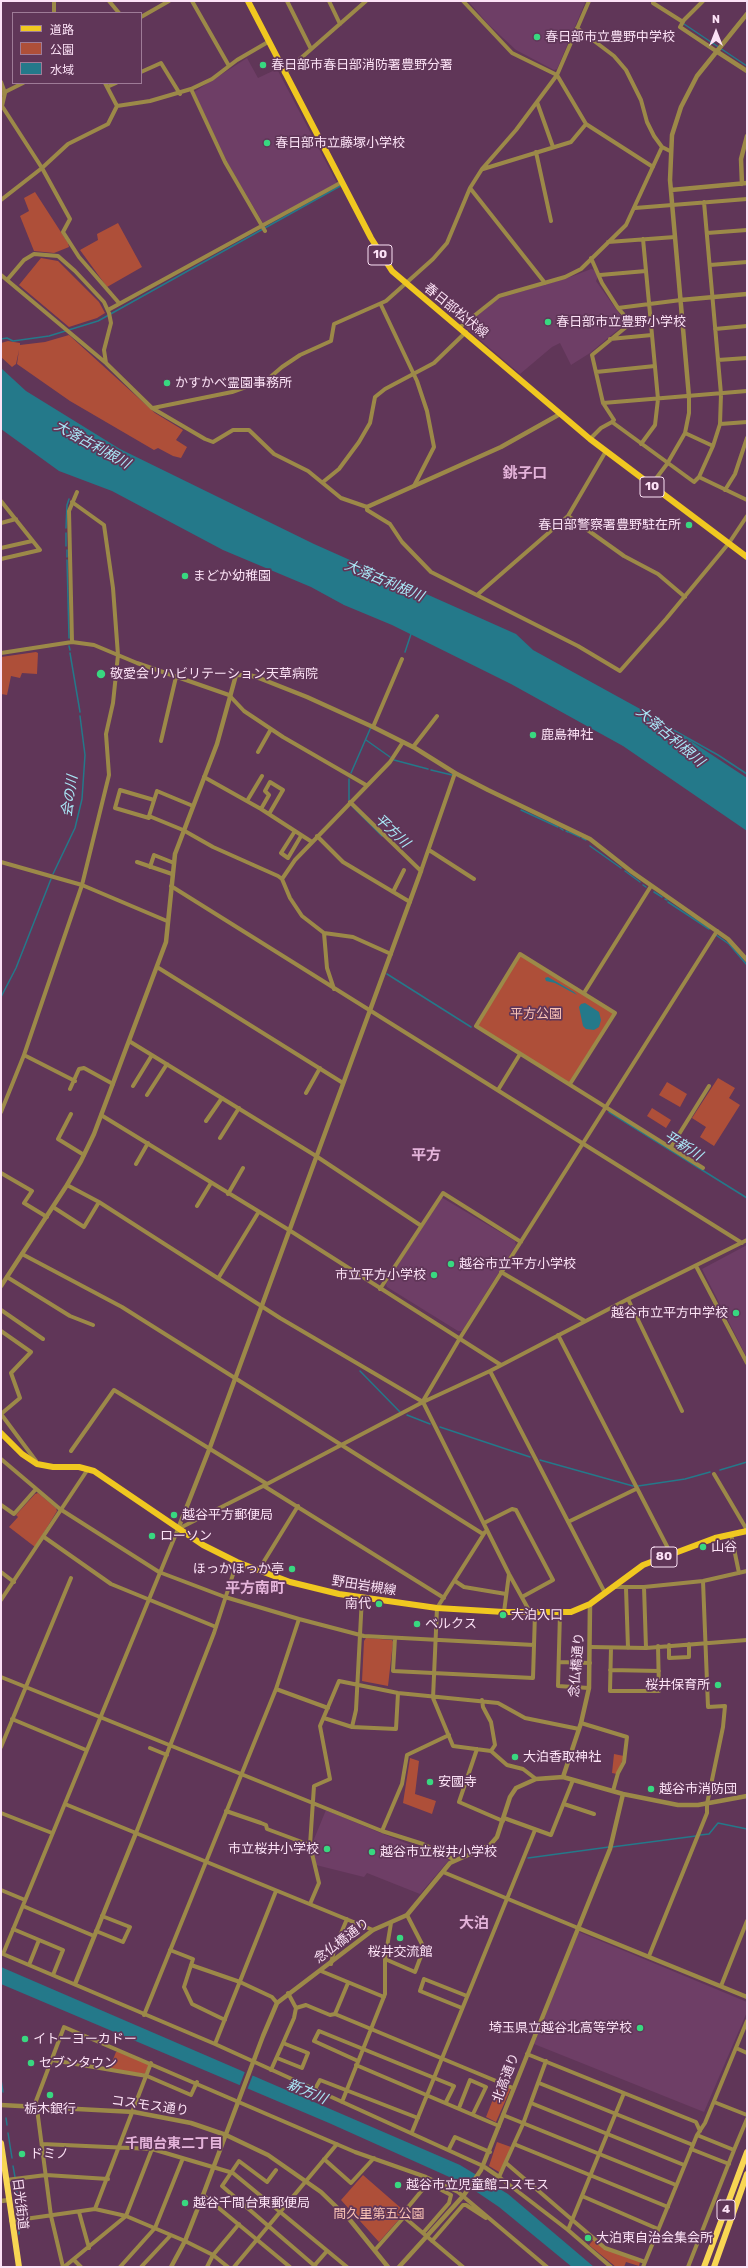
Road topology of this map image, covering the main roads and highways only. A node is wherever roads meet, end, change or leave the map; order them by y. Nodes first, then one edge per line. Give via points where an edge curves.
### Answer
1 (248, 1) edge
2 (747, 557) edge
3 (1, 1433) edge
4 (747, 1530) edge
5 (1, 2143) edge
6 (747, 2152) edge
7 (747, 2174) edge
8 (19, 2267) edge
9 (704, 2267) edge
10 (714, 2267) edge

1 - 2 main road, 春日部松伏線 / 10 via 382,258 405,284 466,332 590,439
3 - 4 main road, 野田岩槻線 / 80 via 22,1454 38,1464 88,1469 99,1474 178,1529 237,1562 309,1587 362,1598 437,1608 571,1612 590,1604 643,1565
5 - 8 highway, 日光街道
6 - 9 highway, 4
7 - 10 highway, 4

